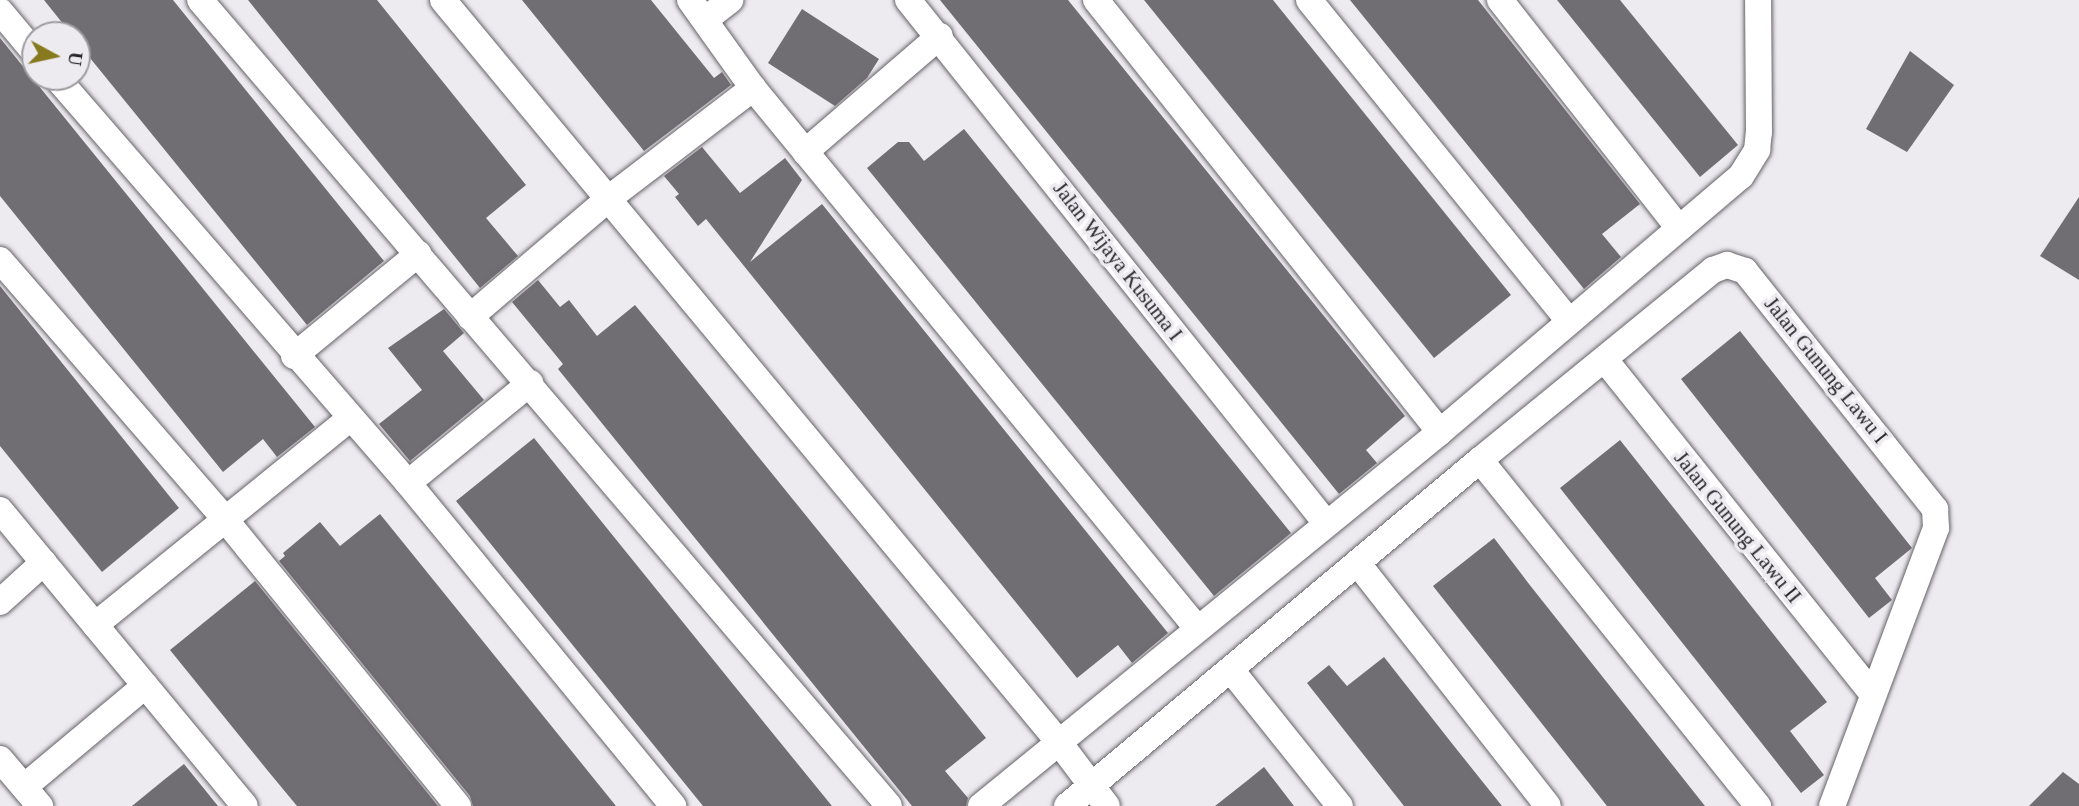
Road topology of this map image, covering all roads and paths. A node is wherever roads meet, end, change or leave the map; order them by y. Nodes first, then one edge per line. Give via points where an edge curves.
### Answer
1 (201, 0) edge
2 (443, 0) edge
3 (730, 0) edge
4 (908, 0) edge
5 (1096, 0) edge
6 (1308, 0) edge
7 (1500, 0) edge
8 (1758, 0) edge
9 (698, 10) edge
10 (0, 11) edge
11 (21, 36) edge
12 (940, 36) junction
13 (753, 88) junction
14 (68, 91) edge
15 (806, 152) junction
16 (608, 199) junction
17 (1679, 228) junction
18 (418, 254) junction
19 (0, 260) edge
20 (470, 317) junction
21 (1568, 320) junction
22 (294, 356) junction
23 (1605, 360) junction
24 (530, 383) junction
25 (348, 419) junction
26 (1440, 432) junction
27 (1480, 460) junction
28 (408, 483) junction
29 (0, 510) edge
30 (224, 518) junction
31 (1326, 523) junction
32 (44, 562) junction
33 (1359, 565) junction
34 (0, 602) edge
35 (95, 625) junction
36 (1197, 628) junction
37 (1231, 670) junction
38 (145, 686) junction
39 (1872, 693) junction
40 (1058, 741) junction
41 (0, 759) edge
42 (1090, 786) junction
43 (32, 797) edge
44 (245, 806) edge
45 (458, 806) edge
46 (673, 806) edge
47 (889, 806) edge
48 (981, 806) edge
49 (1067, 806) edge
50 (1107, 806) edge
51 (1340, 806) edge
52 (1548, 806) edge
53 (1758, 806) edge
54 (1832, 806) edge

1 - 18 street
2 - 16 street
3 - 9 street
4 - 12 street, Jalan Wijaya Kusuma I
5 - 26 street
6 - 21 street
7 - 17 street
8 - 17 street via 1757,150 1741,176
9 - 13 street
10 - 11 street
12 - 15 street
12 - 31 street, Jalan Wijaya Kusuma I
13 - 15 street
13 - 16 street
14 - 22 street
15 - 36 street
16 - 20 street
16 - 40 street
17 - 21 street
18 - 20 street
18 - 22 street
19 - 30 street
20 - 24 street
21 - 26 street
22 - 25 street
23 - 27 street
23 - 39 street, Jalan Gunung Lawu II
23 - 39 street, Jalan Gunung Lawu I via 1713,270 1727,264 1745,271 1928,495 1936,509 1936,527
24 - 28 street
24 - 47 street
25 - 28 street
25 - 30 street
26 - 31 street
27 - 33 street
27 - 53 street
28 - 46 street
29 - 32 street
30 - 35 street
30 - 45 street
31 - 36 street
32 - 34 street
32 - 35 street
33 - 37 street
33 - 52 street
35 - 38 street
36 - 40 street
37 - 42 street
37 - 51 street
38 - 43 street
38 - 44 street
39 - 54 street
40 - 42 street
40 - 48 street
41 - 43 street
42 - 49 street
42 - 50 street

